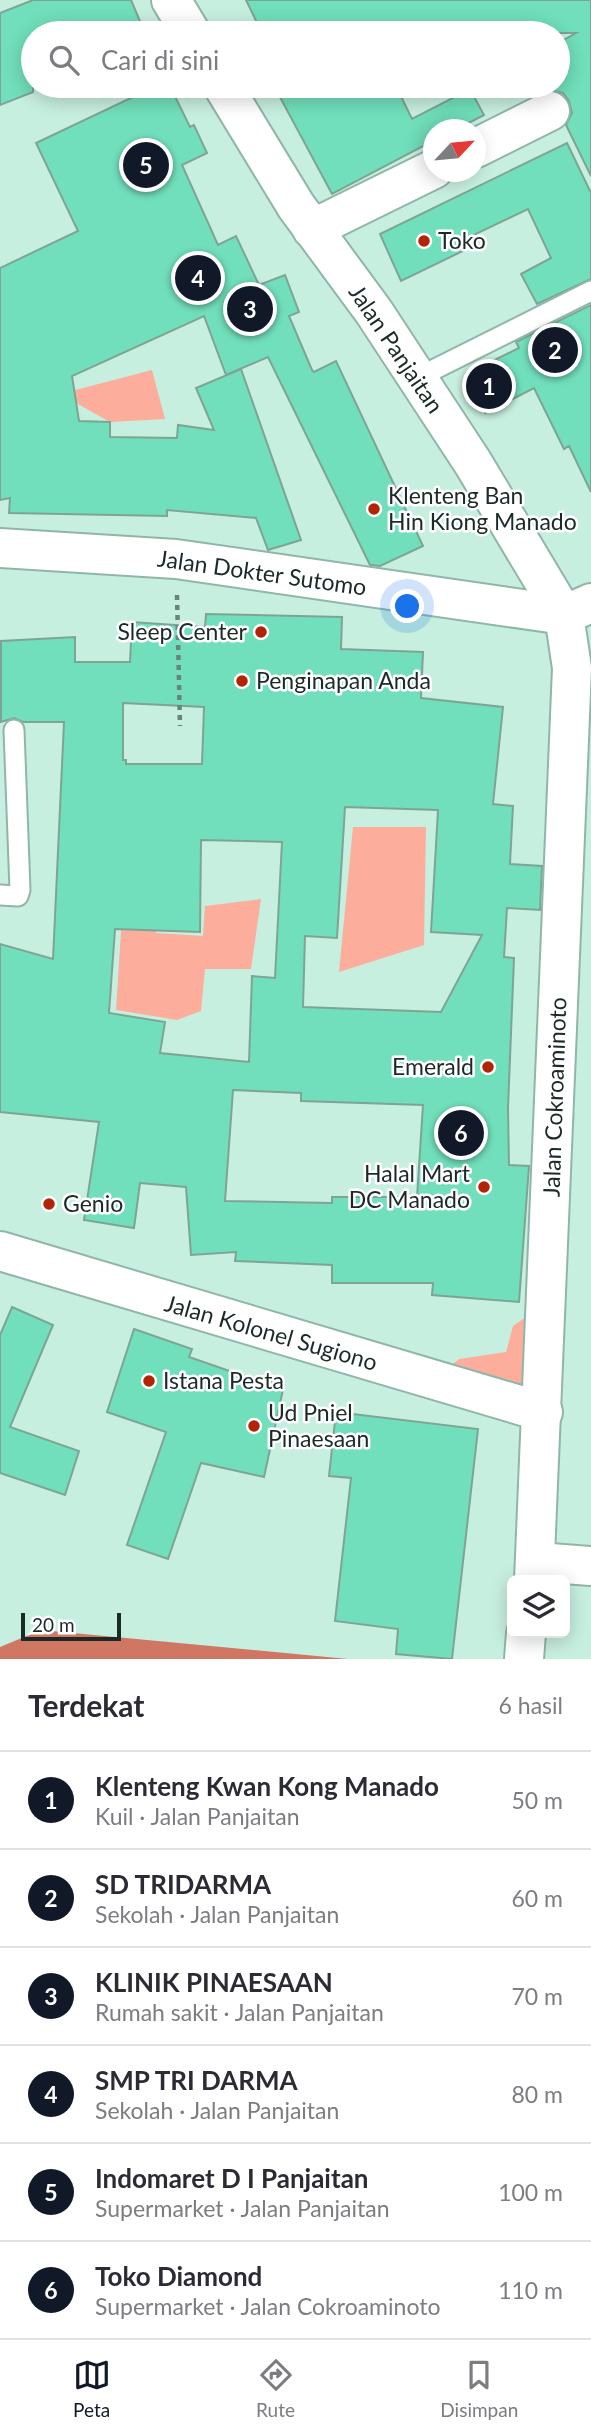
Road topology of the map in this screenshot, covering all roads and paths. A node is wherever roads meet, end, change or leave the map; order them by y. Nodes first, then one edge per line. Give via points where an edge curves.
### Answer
1 (171, 0) edge
2 (184, 21) edge
3 (230, 98) edge
4 (550, 111) dead end
5 (486, 143) edge
6 (423, 174) edge
7 (312, 229) junction
8 (591, 291) edge
9 (417, 378) junction
10 (0, 548) edge
11 (176, 559) junction
12 (578, 609) edge
13 (581, 674) edge
14 (180, 726) dead end
15 (13, 730) dead end
16 (0, 895) edge
17 (0, 1251) edge
18 (543, 1412) junction
19 (591, 1566) edge
20 (535, 1571) edge
21 (526, 1638) edge
22 (524, 1659) edge

1 - 2 main road
3 - 7 main road, Jalan Panjaitan
4 - 5 main road
6 - 7 main road
7 - 9 main road, Jalan Panjaitan
8 - 9 lane
9 - 12 main road, Jalan Panjaitan
10 - 11 main road, Jalan Dokter Sutomo
11 - 12 main road, Jalan Dokter Sutomo
11 - 14 path
12 - 13 main road, Jalan Cokroaminoto
13 - 18 main road, Jalan Cokroaminoto
15 - 16 lane via 20,890 12,898
17 - 18 main road, Jalan Kolonel Sugiono
18 - 20 main road, Jalan Cokroaminoto
19 - 20 main road
21 - 22 main road

